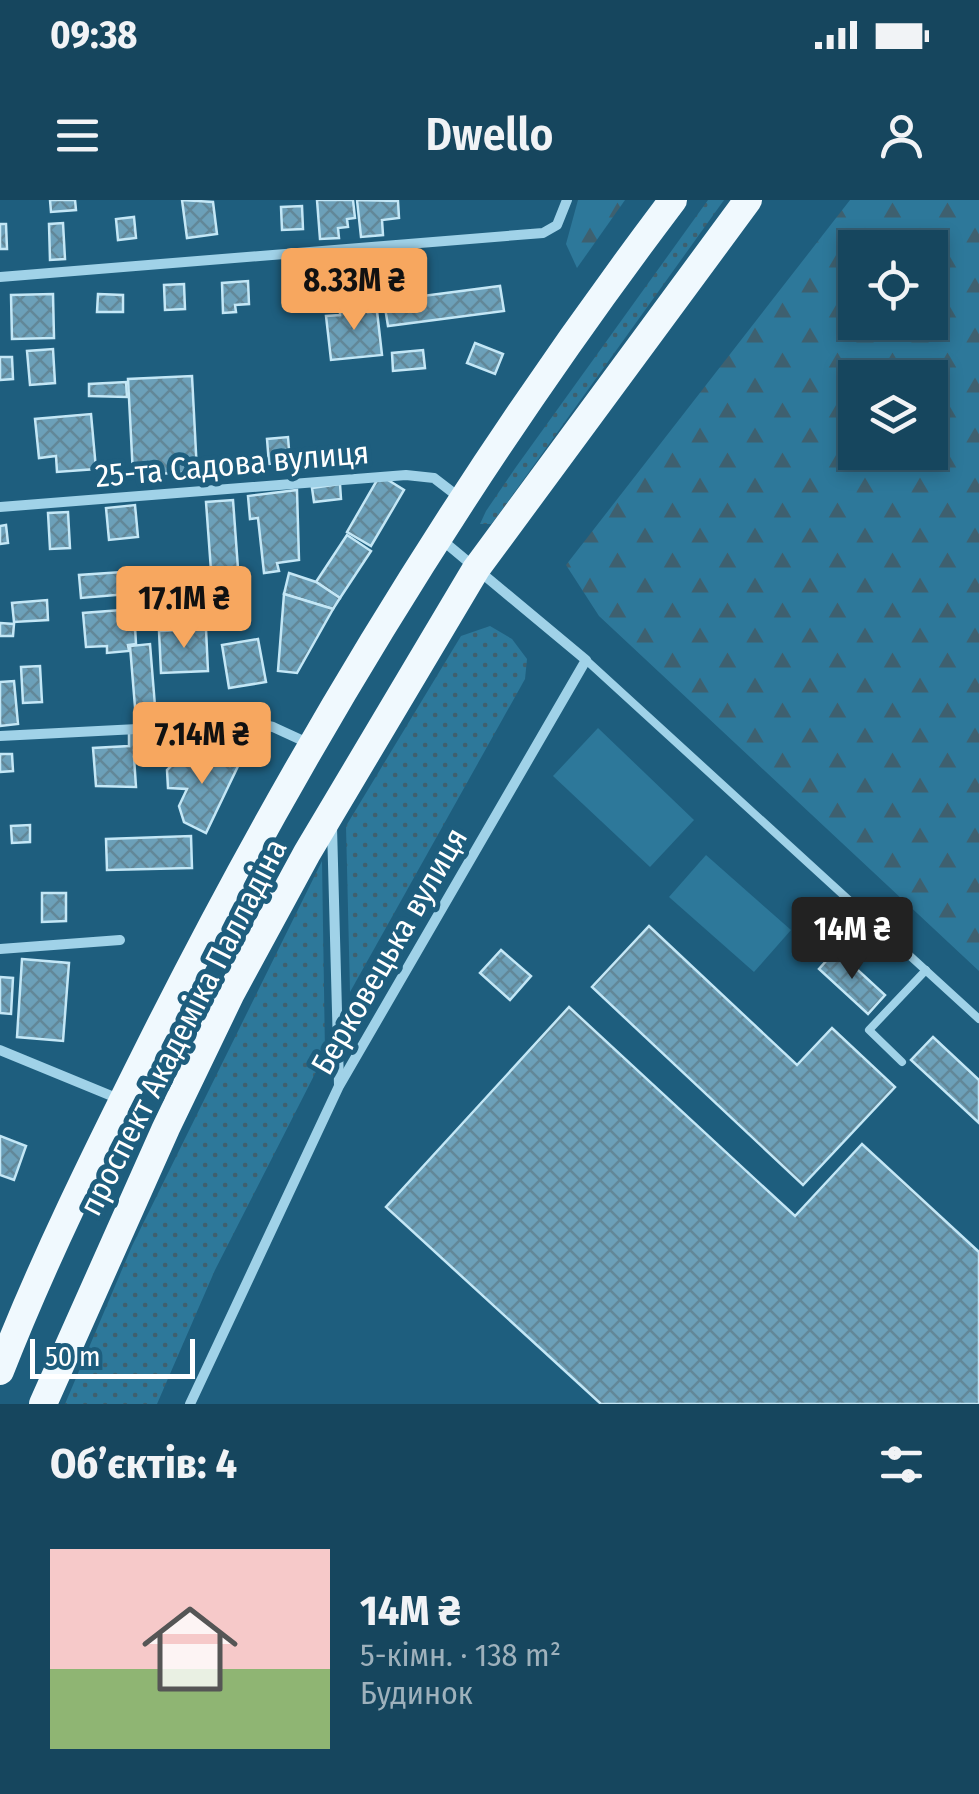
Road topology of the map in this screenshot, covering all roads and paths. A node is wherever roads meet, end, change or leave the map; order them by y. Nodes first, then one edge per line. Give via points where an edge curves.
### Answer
1 (566, 200) edge
2 (673, 200) edge
3 (748, 200) edge
4 (0, 276) edge
5 (461, 498) junction
6 (0, 507) edge
7 (438, 536) junction
8 (476, 569) junction
9 (586, 660) junction
10 (0, 736) edge
11 (312, 745) junction
12 (331, 813) junction
13 (120, 940) dead end
14 (0, 949) edge
15 (926, 970) junction
16 (979, 1018) edge
17 (0, 1050) edge
18 (902, 1062) dead end
19 (339, 1086) junction
20 (123, 1101) junction
21 (0, 1371) edge
22 (43, 1404) edge
23 (190, 1404) edge

1 - 4 street via 558,226 543,234
2 - 5 highway, проспект Академіка Палладіна
3 - 8 highway, проспект Академіка Палладіна
5 - 6 street, 25-та Садова вулиця via 434,478 406,475
5 - 7 highway, проспект Академіка Палладіна
7 - 8 street
7 - 11 highway, проспект Академіка Палладіна
8 - 9 street
8 - 12 highway, проспект Академіка Палладіна
9 - 15 lane
9 - 19 street, Берковецька вулиця
10 - 11 street via 255,723
11 - 20 highway, проспект Академіка Палладіна
12 - 19 street
12 - 22 highway, проспект Академіка Палладіна via 166,1128
13 - 14 street
15 - 16 lane
15 - 18 lane via 869,1030
17 - 20 street
19 - 23 street, Берковецька вулиця
20 - 21 highway, проспект Академіка Палладіна

